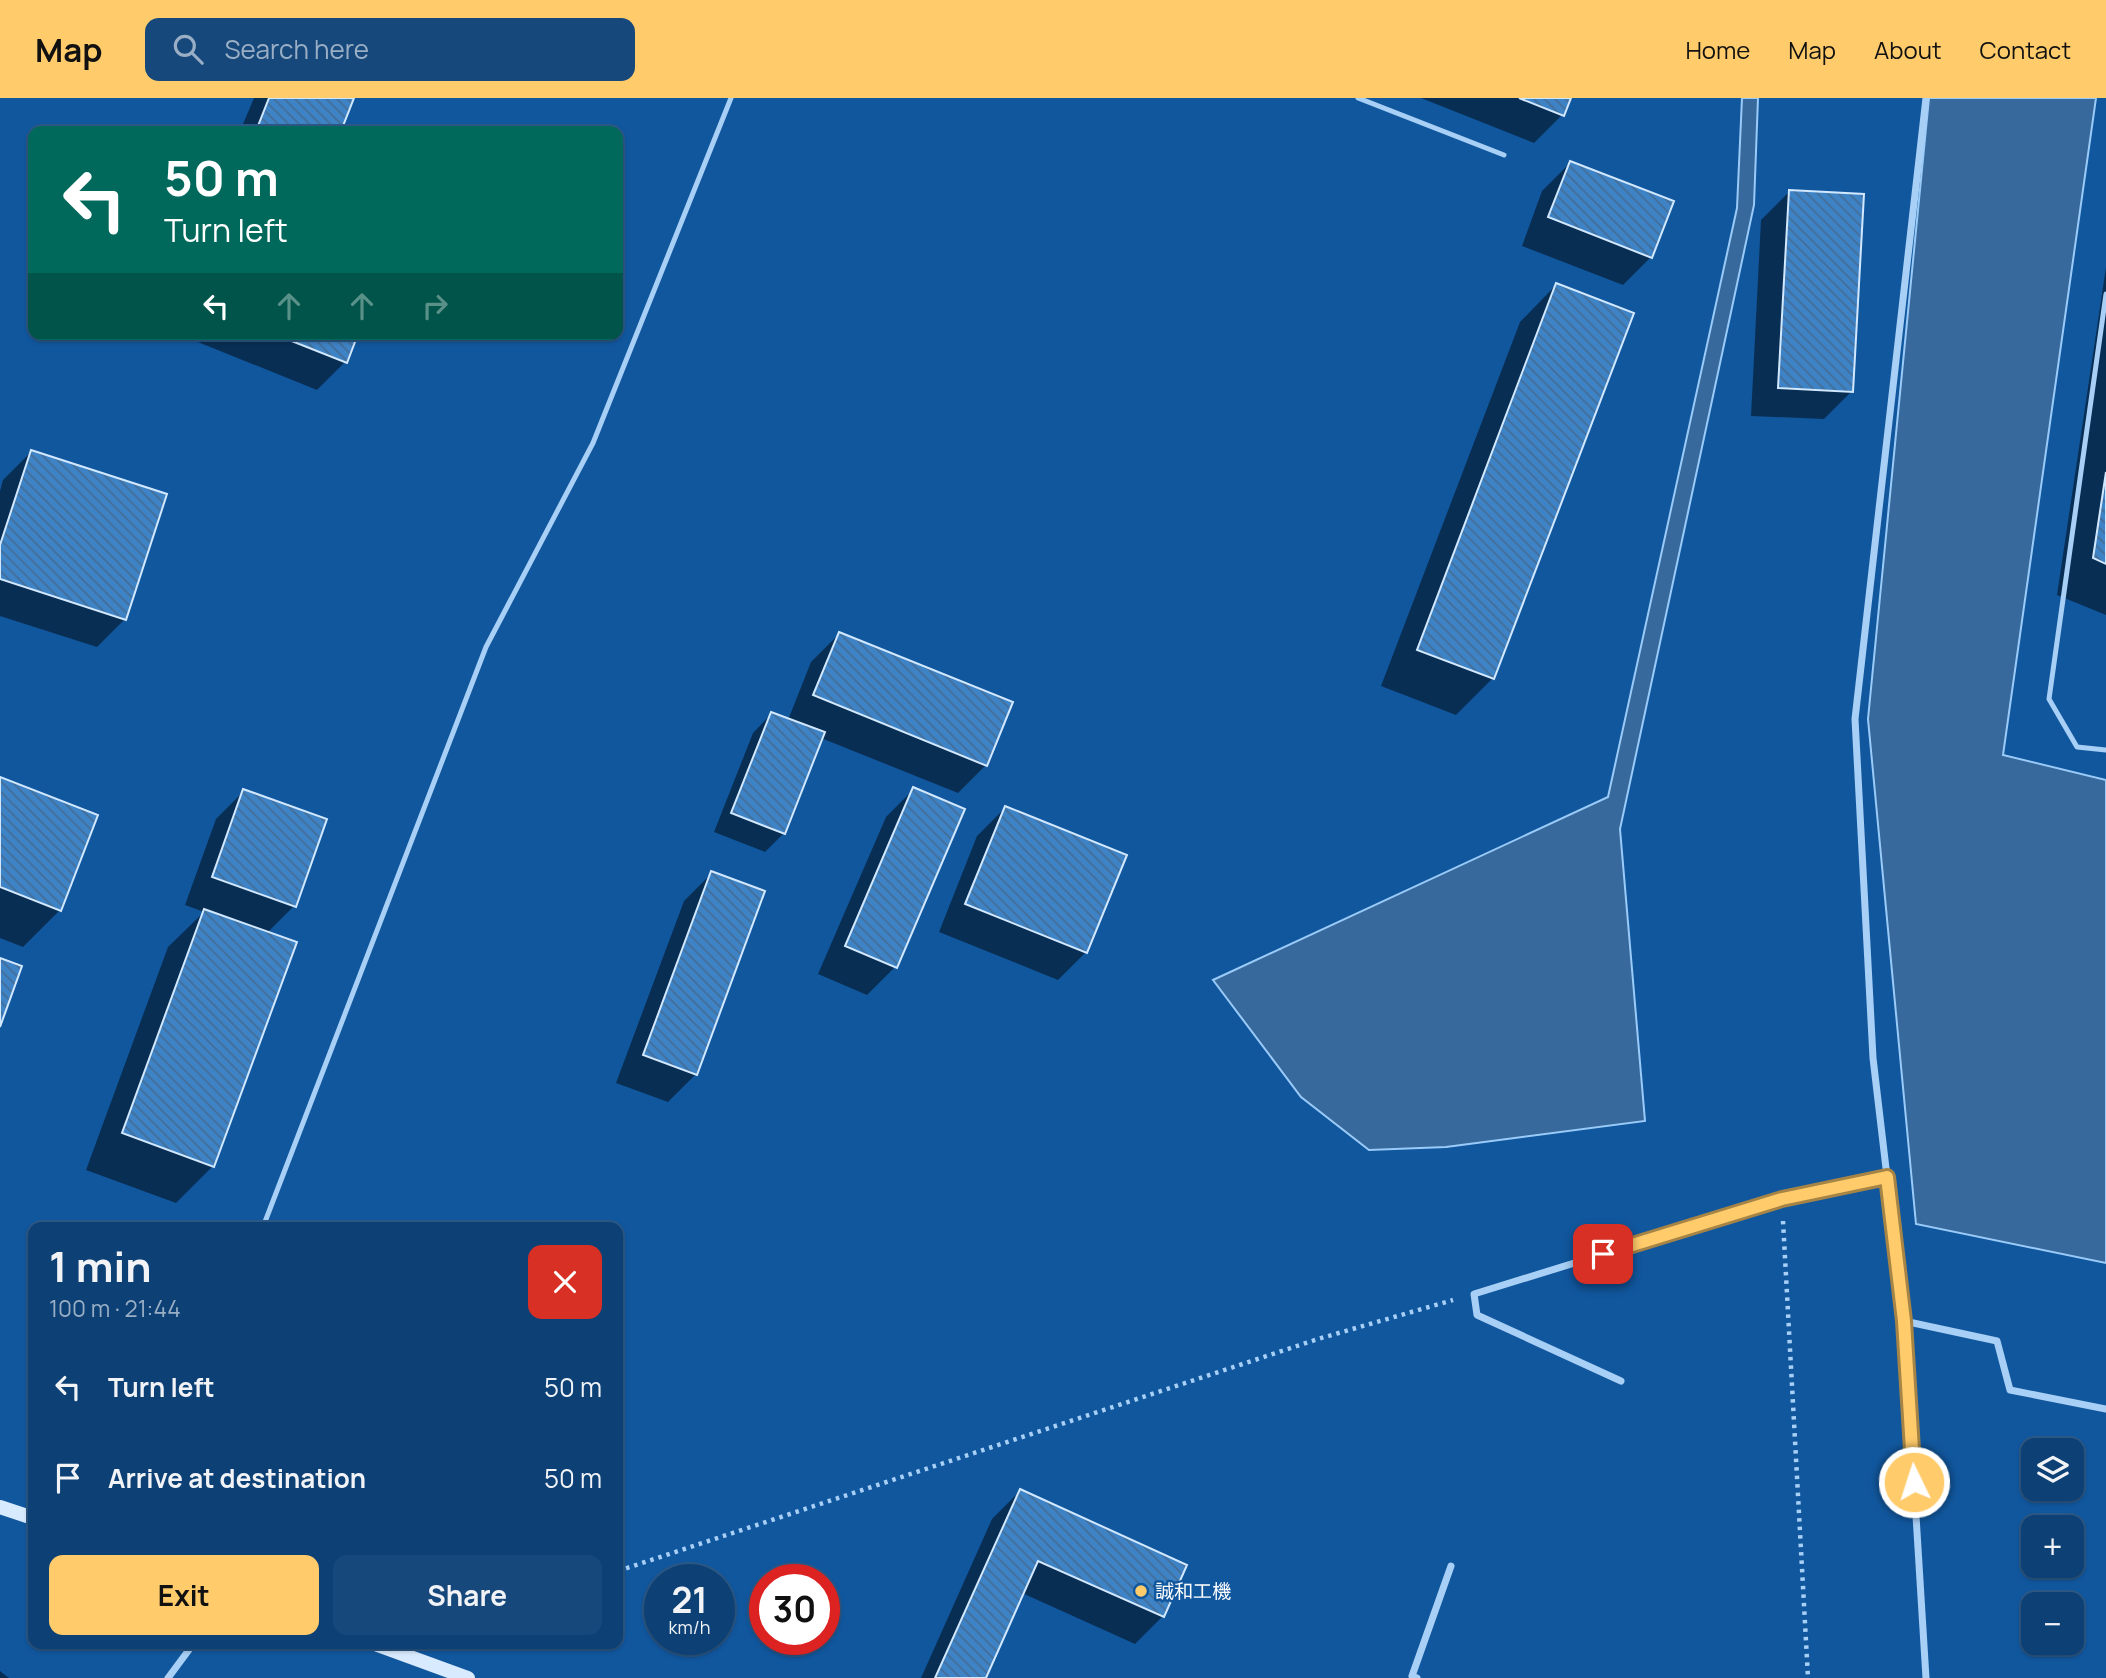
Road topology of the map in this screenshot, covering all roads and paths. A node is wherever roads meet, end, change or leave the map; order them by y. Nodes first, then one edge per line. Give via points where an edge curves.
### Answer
1 (731, 98) edge
2 (1358, 98) edge
3 (1926, 98) edge
4 (1504, 155) dead end
5 (2106, 294) edge
6 (2106, 750) edge
7 (1887, 1177) junction
8 (1782, 1199) junction
9 (265, 1222) edge
10 (1475, 1294) junction
11 (1904, 1321) junction
12 (1621, 1381) dead end
13 (2106, 1409) edge
14 (0, 1507) edge
15 (28, 1516) edge
16 (1451, 1566) dead end
17 (623, 1570) edge
18 (190, 1649) edge
19 (388, 1649) edge
20 (168, 1678) edge
21 (468, 1678) edge
22 (1417, 1678) edge
23 (1808, 1678) edge
24 (1926, 1678) edge

1 - 9 lane via 593,443 486,648
2 - 4 lane
3 - 7 street via 1855,719 1873,1058
5 - 6 lane via 2049,699 2077,747
7 - 8 street
7 - 11 street
8 - 10 street
8 - 23 path
10 - 12 street via 1477,1315
10 - 17 path via 1318,1339
11 - 13 street via 1997,1341 2010,1390
11 - 24 street
14 - 15 street
16 - 22 street via 1412,1676
18 - 20 street
19 - 21 street

